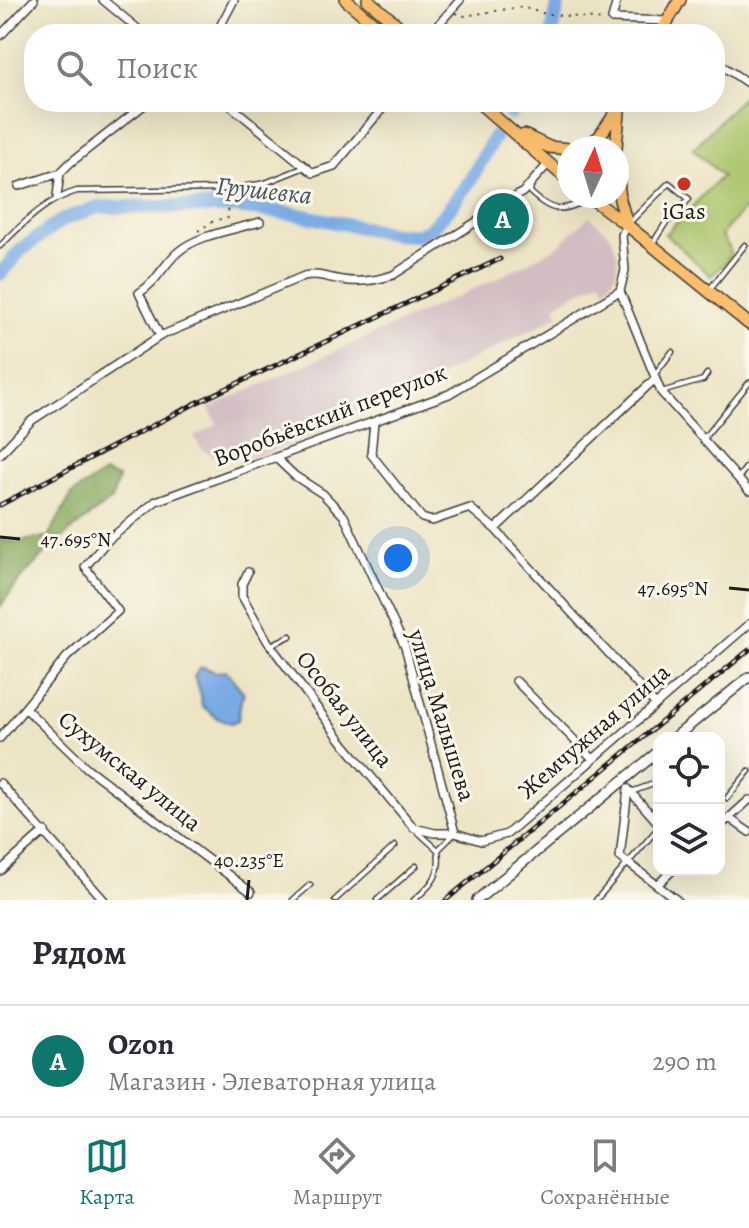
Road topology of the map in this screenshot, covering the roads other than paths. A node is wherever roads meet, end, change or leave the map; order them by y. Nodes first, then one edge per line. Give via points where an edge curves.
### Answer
1 (34, 0) edge
2 (103, 0) edge
3 (234, 0) edge
4 (346, 0) edge
5 (368, 0) edge
6 (460, 0) edge
7 (617, 0) edge
8 (680, 0) edge
9 (132, 24) edge
10 (221, 24) edge
11 (374, 24) edge
12 (396, 24) edge
13 (439, 24) edge
14 (639, 24) edge
15 (668, 24) edge
16 (0, 36) edge
17 (725, 68) edge
18 (749, 84) edge
19 (135, 112) edge
20 (238, 112) edge
21 (380, 112) edge
22 (490, 112) edge
23 (615, 112) edge
24 (619, 112) edge
25 (510, 128) junction
26 (600, 136) edge
27 (617, 136) edge
28 (557, 148) edge
29 (549, 163) junction
30 (305, 167) junction
31 (557, 169) edge
32 (60, 173) junction
33 (531, 184) junction
34 (19, 186) dead end
35 (57, 196) junction
36 (569, 208) edge
37 (604, 208) edge
38 (622, 208) edge
39 (260, 222) dead end
40 (627, 225) junction
41 (651, 244) junction
42 (745, 245) dead end
43 (0, 246) edge
44 (620, 291) junction
45 (709, 291) junction
46 (749, 324) edge
47 (160, 336) junction
48 (672, 352) dead end
49 (707, 374) dead end
50 (654, 377) junction
51 (749, 383) edge
52 (661, 392) junction
53 (374, 422) junction
54 (703, 439) junction
55 (0, 454) edge
56 (277, 459) junction
57 (749, 464) edge
58 (738, 478) junction
59 (749, 491) edge
60 (495, 529) junction
61 (248, 572) dead end
62 (749, 624) edge
63 (290, 636) dead end
64 (271, 645) junction
65 (749, 677) edge
66 (516, 681) dead end
67 (655, 704) junction
68 (25, 708) junction
69 (681, 732) edge
70 (0, 738) edge
71 (653, 758) edge
72 (593, 759) junction
73 (749, 771) edge
74 (0, 783) edge
75 (653, 783) edge
76 (627, 788) junction
77 (727, 798) dead end
78 (749, 800) edge
79 (658, 804) edge
80 (651, 814) junction
81 (653, 817) edge
82 (729, 818) junction
83 (725, 822) edge
84 (414, 828) junction
85 (45, 831) junction
86 (749, 832) edge
87 (455, 833) junction
88 (653, 833) edge
89 (395, 846) dead end
90 (438, 850) junction
91 (628, 863) junction
92 (416, 866) dead end
93 (0, 871) edge
94 (667, 876) edge
95 (310, 885) dead end
96 (657, 885) junction
97 (252, 896) edge
98 (104, 900) edge
99 (293, 900) edge
100 (335, 900) edge
101 (377, 900) edge
102 (414, 900) edge
103 (477, 900) edge
104 (596, 900) edge
105 (677, 900) edge

1 - 16 street
2 - 9 street
3 - 10 street
4 - 11 main road
5 - 12 main road
6 - 13 street
7 - 14 street via 612,19
8 - 15 main road
17 - 18 street
19 - 32 street
20 - 30 street
21 - 30 street via 334,166 313,173
22 - 25 main road
23 - 26 main road
24 - 27 main road
25 - 28 main road
25 - 29 main road
29 - 31 main road
29 - 33 street
30 - 35 lane via 265,183 230,189 77,191
32 - 34 street
32 - 35 street
33 - 36 lane via 530,192 546,207
33 - 47 street via 393,275 374,282 318,273 304,276
35 - 43 lane
37 - 40 main road
38 - 40 main road
39 - 47 street via 177,253 139,293
40 - 41 main road
40 - 41 lane via 669,183 689,199
40 - 44 street
41 - 45 main road
42 - 45 lane
44 - 50 street
44 - 53 street, Воробьёвский переулок via 449,394
45 - 46 main road
47 - 55 street via 31,421
48 - 50 lane
49 - 52 lane via 703,380
50 - 52 street
50 - 60 street
51 - 54 lane
52 - 54 street
53 - 56 street, Воробьёвский переулок
53 - 60 street via 371,454 422,518 432,521 470,508
54 - 58 street
56 - 68 street, Воробьёвский переулок via 156,501 107,541 85,567 118,611 67,657
56 - 87 street, улица Малышева via 344,516 405,647
57 - 58 lane
58 - 59 street
60 - 67 street
61 - 64 street, Особая улица via 242,596
62 - 67 street, Жемчужная улица
63 - 64 lane
64 - 84 street, Особая улица
65 - 69 street
66 - 72 street
67 - 72 street, Жемчужная улица
68 - 70 street
68 - 97 street, Сухумская улица via 87,768
71 - 76 street
72 - 87 street, Жемчужная улица via 507,834 481,841
73 - 77 lane
74 - 85 street
75 - 76 lane
76 - 80 street
76 - 91 street via 620,857
76 - 103 street
78 - 82 street
79 - 80 lane
80 - 81 street
82 - 83 street
82 - 86 street
84 - 87 street
84 - 90 lane
85 - 93 street
85 - 98 street
87 - 90 lane
88 - 91 lane
89 - 100 lane
90 - 102 lane via 440,864 433,884
91 - 96 street
91 - 104 lane
92 - 101 lane
94 - 96 street
95 - 99 lane
96 - 105 street

